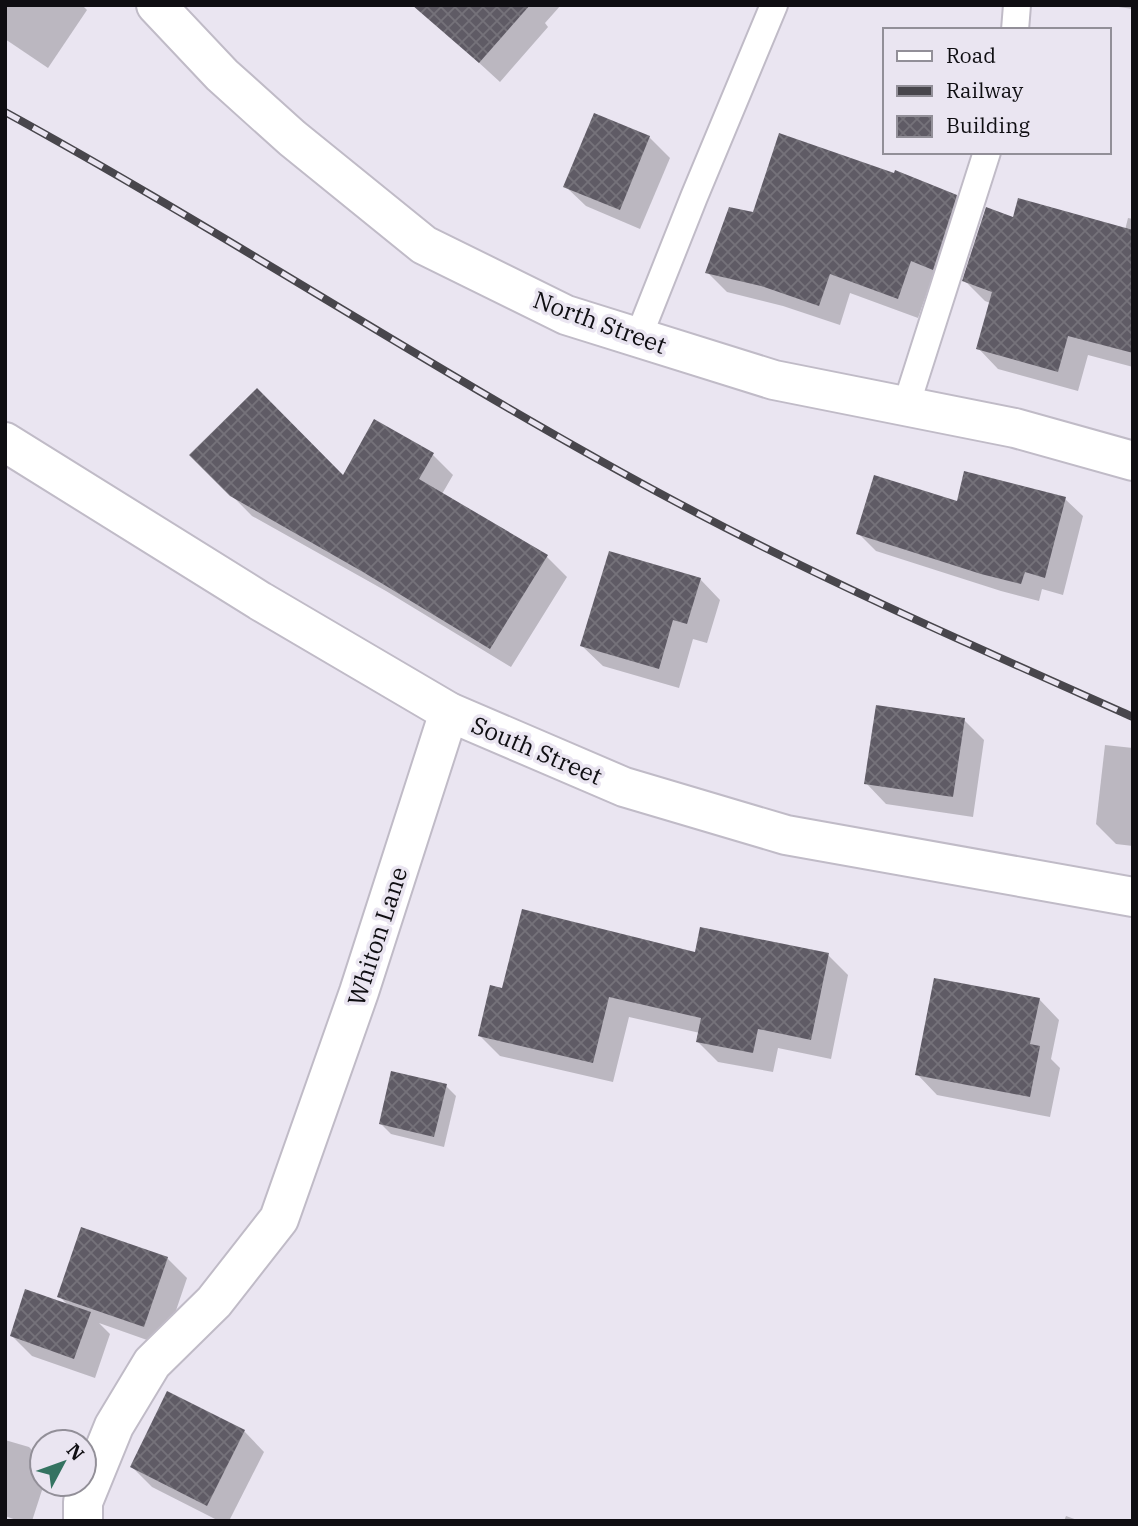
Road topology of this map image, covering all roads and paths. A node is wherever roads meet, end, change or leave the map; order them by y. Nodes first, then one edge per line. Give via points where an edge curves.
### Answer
1 (156, 5) edge
2 (774, 5) edge
3 (1017, 5) edge
4 (1015, 28) edge
5 (986, 154) edge
6 (638, 338) junction
7 (906, 406) junction
8 (5, 442) edge
9 (1133, 461) edge
10 (449, 712) junction
11 (1133, 897) edge
12 (83, 1521) edge

1 - 6 street, North Street via 222,75 292,138 424,245 566,315
2 - 6 lane
3 - 4 lane
5 - 7 lane
6 - 7 street, North Street via 774,380
7 - 9 street, North Street via 1015,428
8 - 10 street, South Street
10 - 11 street, South Street via 624,787 786,835
10 - 12 street, Whiton Lane via 359,992 279,1219 214,1302 152,1363 114,1426 83,1502

